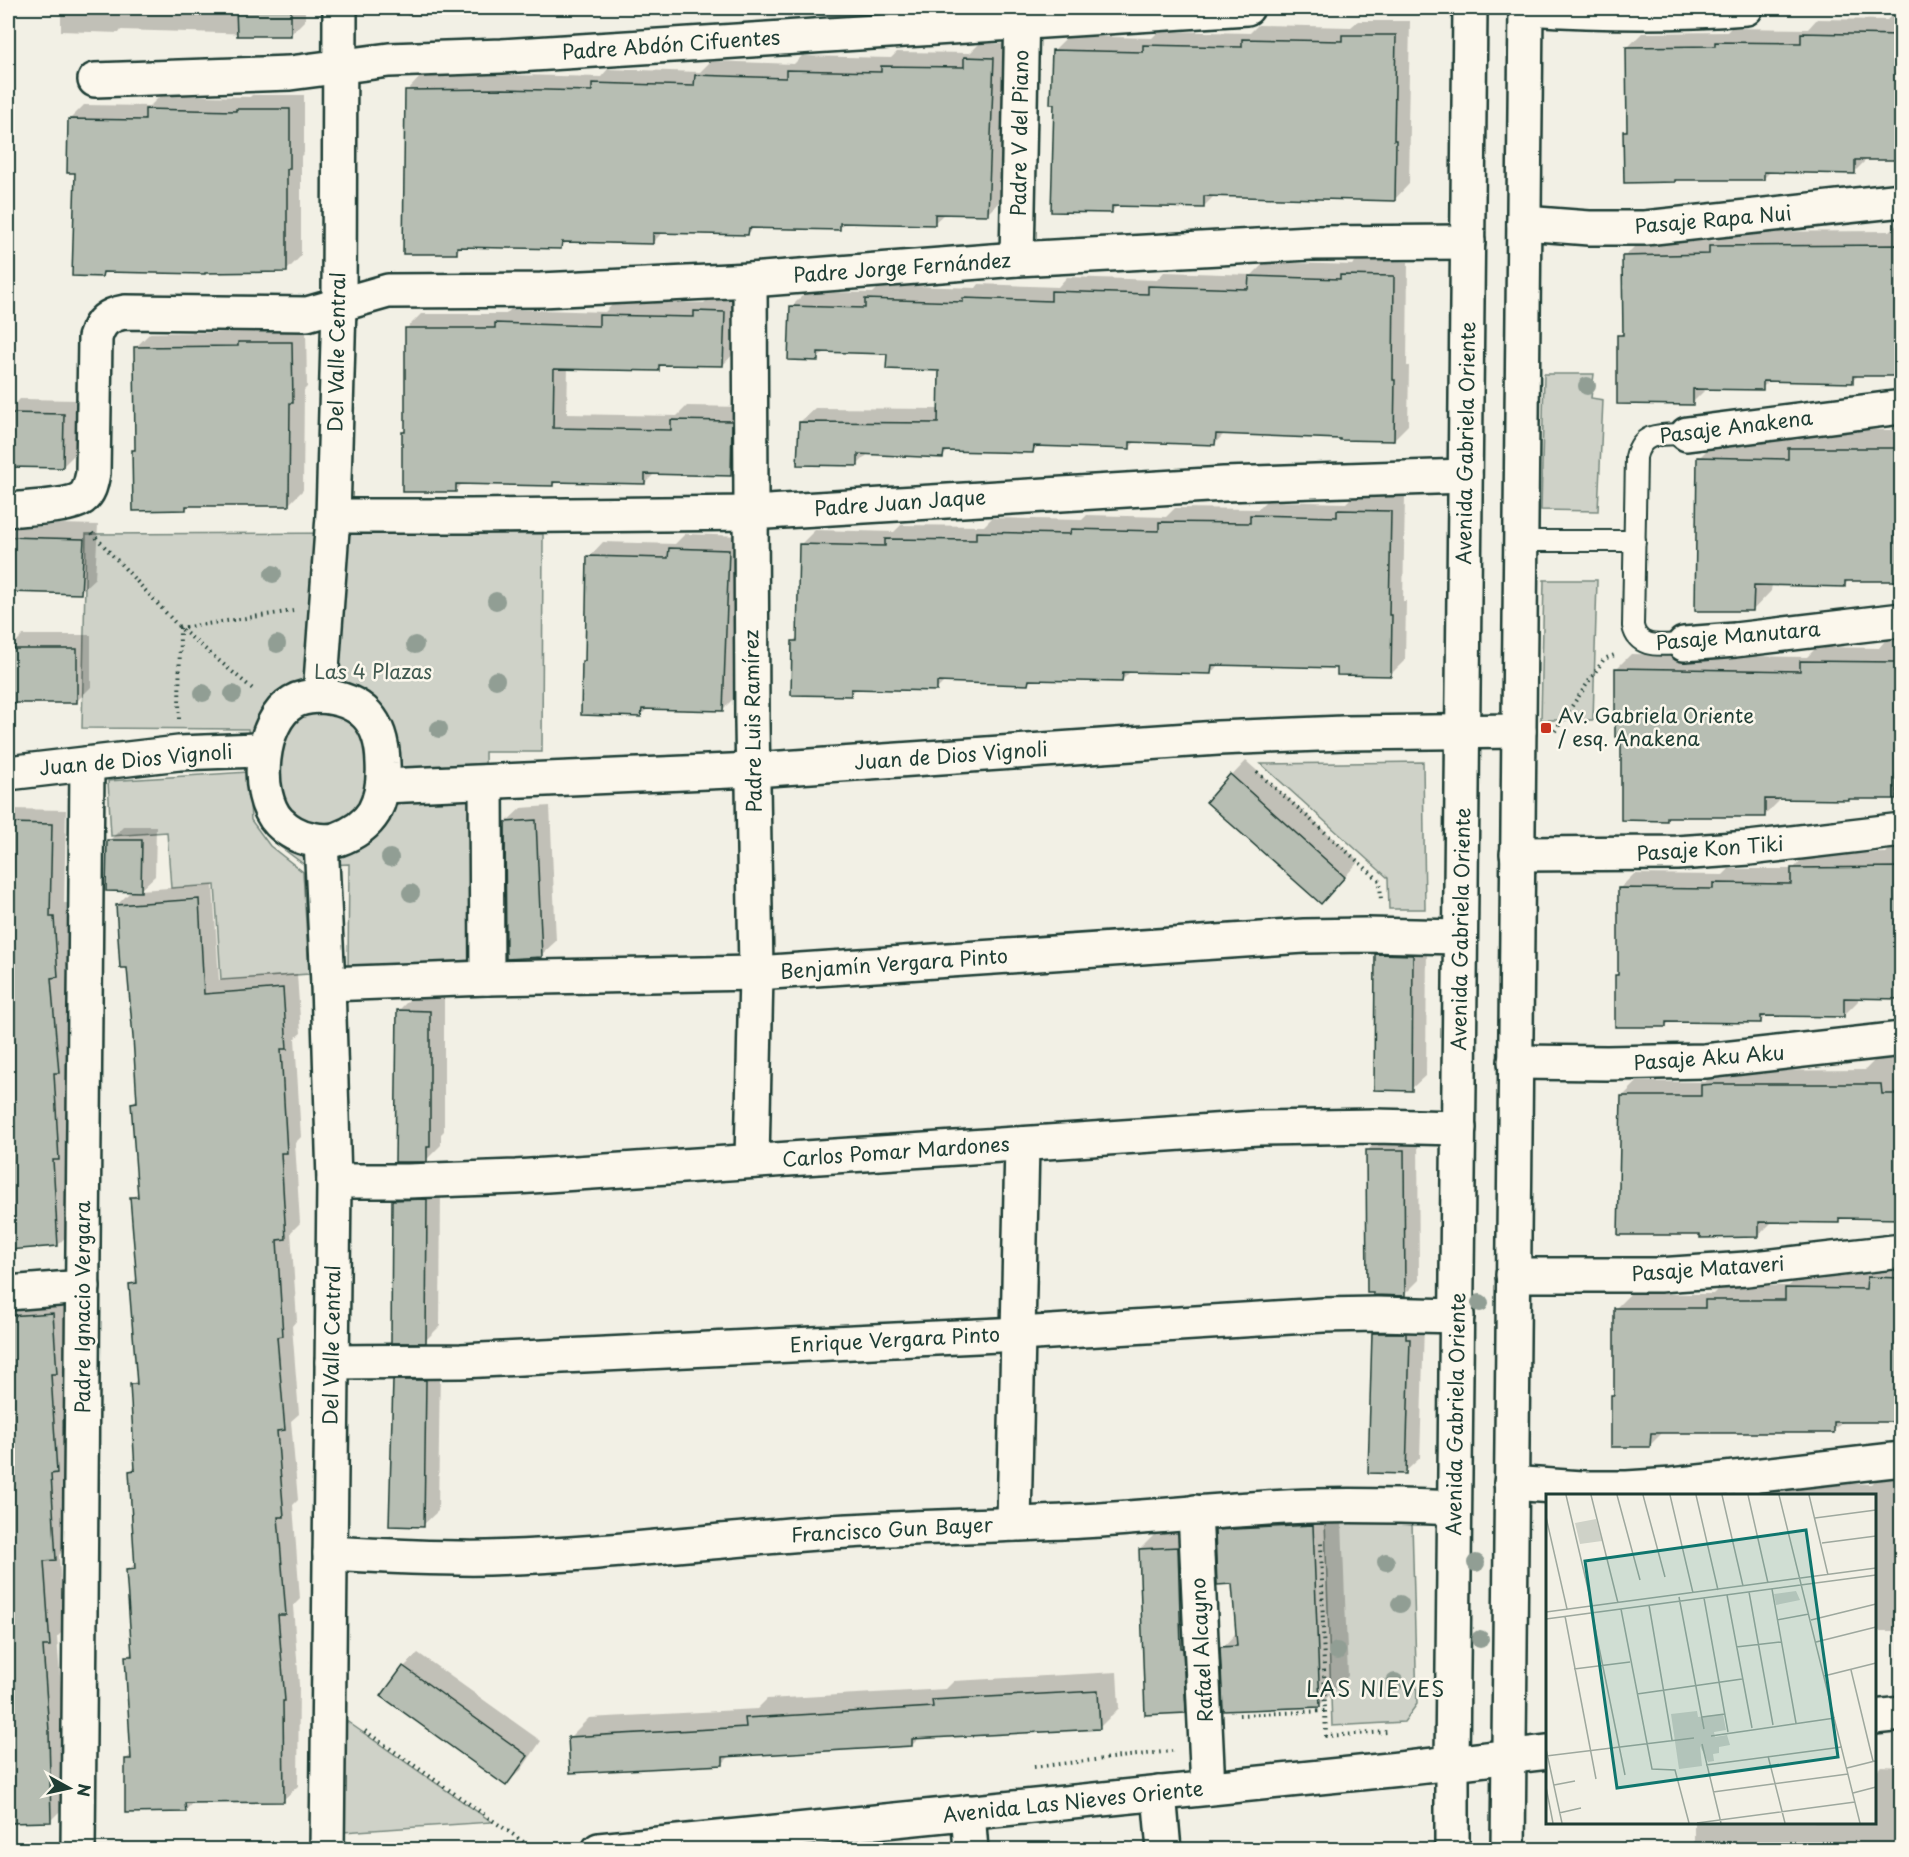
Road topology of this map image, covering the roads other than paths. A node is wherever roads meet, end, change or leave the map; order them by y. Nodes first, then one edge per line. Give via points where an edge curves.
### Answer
1 (340, 8) edge
2 (1247, 8) edge
3 (1470, 8) edge
4 (1527, 8) edge
5 (1746, 8) edge
6 (1022, 15) edge
7 (340, 66) junction
8 (95, 80) dead end
9 (1902, 200) edge
10 (1524, 223) junction
11 (1468, 242) junction
12 (1017, 259) junction
13 (750, 280) junction
14 (339, 305) junction
15 (1902, 407) edge
16 (1687, 434) joint
17 (1466, 476) junction
18 (8, 510) edge
19 (751, 513) junction
20 (333, 516) junction
21 (1635, 541) junction
22 (1521, 542) junction
23 (1902, 620) edge
24 (1684, 644) joint
25 (320, 696) junction
26 (1519, 731) junction
27 (1463, 732) junction
28 (264, 752) junction
29 (87, 764) junction
30 (753, 770) junction
31 (8, 772) edge
32 (486, 782) junction
33 (383, 786) junction
34 (1902, 830) edge
35 (321, 841) junction
36 (1518, 854) junction
37 (1460, 937) junction
38 (756, 974) junction
39 (487, 978) junction
40 (328, 984) junction
41 (1902, 1040) edge
42 (1515, 1062) junction
43 (1459, 1128) junction
44 (1022, 1144) junction
45 (752, 1161) junction
46 (334, 1181) junction
47 (1902, 1251) edge
48 (1513, 1275) junction
49 (83, 1287) junction
50 (8, 1293) edge
51 (1457, 1316) junction
52 (1019, 1334) junction
53 (332, 1362) junction
54 (1902, 1459) edge
55 (1511, 1483) junction
56 (1454, 1508) junction
57 (1195, 1512) junction
58 (1014, 1524) junction
59 (330, 1553) junction
60 (1902, 1714) edge
61 (1876, 1717) edge
62 (1546, 1752) edge
63 (1508, 1756) junction
64 (1452, 1764) junction
65 (1208, 1788) junction
66 (1159, 1793) junction
67 (968, 1812) junction
68 (682, 1845) edge
69 (78, 1850) edge
70 (327, 1850) edge
71 (599, 1850) edge
72 (971, 1850) edge
73 (1164, 1850) edge
74 (1452, 1850) edge
75 (1508, 1850) edge

1 - 7 street, Del Valle Central
2 - 6 street, Padre Abdón Cifuentes
3 - 11 street, Avenida Gabriela Oriente
4 - 5 street via 1652,13
4 - 10 street
6 - 7 street, Padre Abdón Cifuentes
6 - 12 street, Padre V del Piano
7 - 8 street, Padre Abdón Cifuentes via 290,73
7 - 14 street, Del Valle Central
9 - 10 street, Pasaje Rapa Nui via 1646,228
10 - 22 street
11 - 12 street, Padre Jorge Fernández via 1310,243
11 - 17 street, Avenida Gabriela Oriente
12 - 13 street, Padre Jorge Fernández
13 - 14 street, Padre Jorge Fernández via 541,290 388,291
13 - 19 street, Padre Luis Ramírez
14 - 18 street, Padre Jorge Fernández via 307,314 113,314 103,321 95,338 91,485 83,497 66,504
14 - 20 street, Del Valle Central
15 - 16 street, Pasaje Anakena
16 - 21 lane, Pasaje Anakena via 1650,437 1638,449
17 - 19 street, Padre Juan Jaque via 1224,484
17 - 27 street, Avenida Gabriela Oriente
19 - 20 street, Padre Juan Jaque
19 - 30 street, Padre Luis Ramírez
20 - 25 street, Del Valle Central
21 - 22 lane
21 - 24 lane, Pasaje Manutara via 1635,633 1646,644
22 - 26 street
23 - 24 street, Pasaje Manutara
25 - 28 street via 292,702 281,712 273,722
25 - 33 street via 348,702 372,720 383,749
26 - 27 street, Juan de Dios Vignoli
26 - 36 street
27 - 30 street, Juan de Dios Vignoli via 1218,738
27 - 37 street, Avenida Gabriela Oriente
28 - 29 street, Juan de Dios Vignoli via 179,753
28 - 35 street via 265,791 278,821 298,835
29 - 31 street, Juan de Dios Vignoli
29 - 49 street, Padre Ignacio Vergara
30 - 32 street, Juan de Dios Vignoli
30 - 38 street, Padre Luis Ramírez
32 - 33 street, Juan de Dios Vignoli
32 - 39 street
33 - 35 street via 378,804 362,826 347,836
34 - 36 street, Pasaje Kon Tiki via 1677,853
35 - 40 street, Del Valle Central
36 - 42 street
37 - 38 street, Benjamín Vergara Pinto via 1283,938
37 - 43 street, Avenida Gabriela Oriente
38 - 39 street, Benjamín Vergara Pinto
38 - 45 street, Padre Luis Ramírez
39 - 40 street, Benjamín Vergara Pinto
40 - 46 street, Del Valle Central
41 - 42 street, Pasaje Aku Aku via 1695,1062
42 - 48 street
43 - 44 street, Carlos Pomar Mardones via 1270,1128
43 - 51 street, Avenida Gabriela Oriente
44 - 45 street, Carlos Pomar Mardones
44 - 52 street
45 - 46 street, Carlos Pomar Mardones via 516,1177
46 - 53 street, Del Valle Central
47 - 48 street, Pasaje Mataveri via 1695,1273
48 - 55 street
49 - 50 street
49 - 69 street, Padre Ignacio Vergara
51 - 52 street, Enrique Vergara Pinto via 1323,1315
51 - 56 street, Avenida Gabriela Oriente
52 - 53 street, Enrique Vergara Pinto via 473,1361
52 - 58 street
53 - 59 street, Del Valle Central
54 - 55 street via 1627,1488
55 - 63 street
56 - 57 street, Francisco Gun Bayer via 1376,1505
56 - 64 street, Avenida Gabriela Oriente
57 - 58 street, Francisco Gun Bayer
57 - 65 street, Rafael Alcayno
58 - 59 street, Francisco Gun Bayer via 818,1533 489,1558
59 - 70 street, Del Valle Central
60 - 61 street
62 - 63 street, Avenida Las Nieves Oriente
63 - 64 street, Avenida Las Nieves Oriente
63 - 75 street
64 - 65 street, Avenida Las Nieves Oriente
64 - 74 street, Avenida Gabriela Oriente
65 - 66 street, Avenida Las Nieves Oriente
66 - 67 street, Avenida Las Nieves Oriente
66 - 73 street
67 - 68 street, Avenida Las Nieves Oriente
67 - 72 street
68 - 71 street, Avenida Las Nieves Oriente

